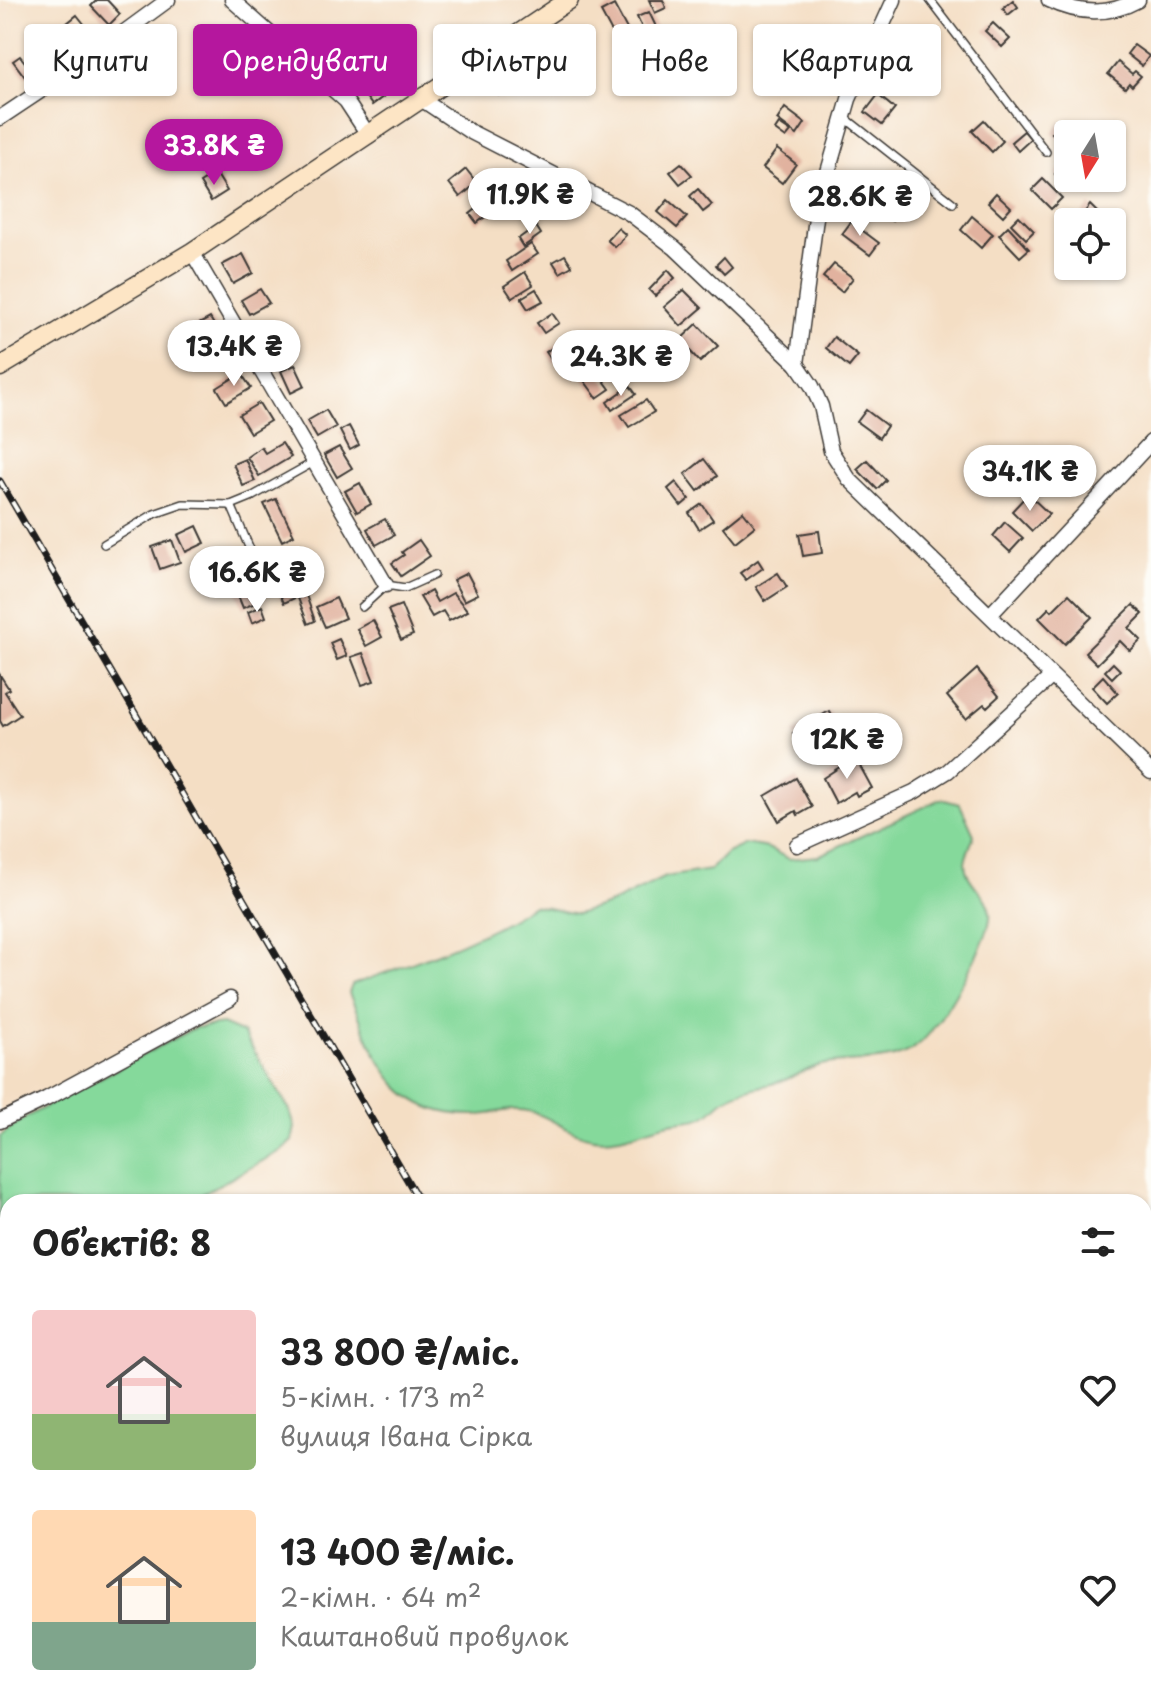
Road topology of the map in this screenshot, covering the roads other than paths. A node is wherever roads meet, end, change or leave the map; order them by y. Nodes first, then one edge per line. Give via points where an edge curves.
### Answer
1 (168, 0) edge
2 (232, 0) edge
3 (569, 0) edge
4 (894, 0) edge
5 (930, 0) edge
6 (1049, 0) edge
7 (1138, 0) edge
8 (421, 99) junction
9 (844, 117) junction
10 (0, 118) edge
11 (369, 136) junction
12 (1046, 152) dead end
13 (953, 203) dead end
14 (192, 252) junction
15 (797, 364) junction
16 (0, 367) edge
17 (1151, 442) edge
18 (314, 462) junction
19 (231, 505) junction
20 (104, 544) dead end
21 (255, 561) dead end
22 (434, 575) dead end
23 (386, 585) junction
24 (362, 607) dead end
25 (990, 615) junction
26 (1051, 677) junction
27 (1151, 772) edge
28 (797, 845) dead end
29 (230, 999) dead end
30 (0, 1121) edge

1 - 10 street
2 - 11 street via 346,101
3 - 8 street
4 - 9 street
5 - 12 lane
6 - 7 street via 1089,13
8 - 11 street
8 - 15 street via 469,131 629,213 675,248
9 - 13 lane
9 - 15 street via 817,210
11 - 14 street
14 - 16 street
14 - 18 street
15 - 25 street via 821,406 831,451 849,479
17 - 25 street
18 - 19 lane
18 - 23 street
19 - 20 lane via 174,506
19 - 21 lane
22 - 23 lane via 405,588
23 - 24 lane
25 - 26 street
26 - 27 street
26 - 28 street via 948,771
29 - 30 street

